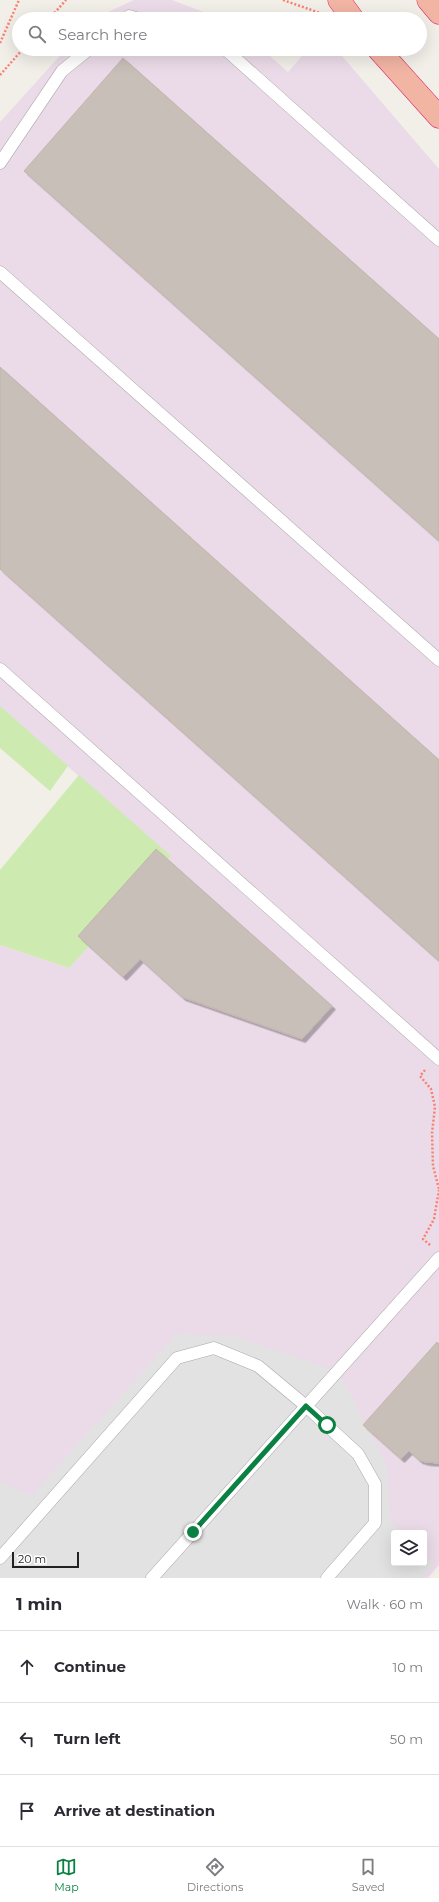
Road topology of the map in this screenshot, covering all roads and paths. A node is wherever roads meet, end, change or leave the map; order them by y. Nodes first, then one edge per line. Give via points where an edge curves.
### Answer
1 (19, 0) edge
2 (66, 0) edge
3 (283, 0) edge
4 (428, 0) edge
5 (347, 11) edge
6 (14, 12) edge
7 (56, 12) edge
8 (315, 12) edge
9 (332, 12) edge
10 (439, 13) edge
11 (12, 16) edge
12 (0, 43) edge
13 (17, 56) edge
14 (80, 56) edge
15 (233, 56) edge
16 (384, 56) edge
17 (0, 75) edge
18 (439, 117) edge
19 (0, 163) edge
20 (439, 240) edge
21 (0, 272) edge
22 (439, 660) edge
23 (0, 669) edge
24 (438, 1060) edge
25 (439, 1190) edge
26 (436, 1253) edge
27 (306, 1406) junction
28 (0, 1558) edge
29 (152, 1578) edge
30 (327, 1578) edge

1 - 6 path
2 - 7 path
3 - 8 path
4 - 10 highway
5 - 9 path
11 - 12 path
13 - 17 path
14 - 19 lane via 62,71
15 - 20 lane
16 - 18 highway
21 - 22 lane
23 - 24 lane
24 - 25 path via 420,1076 431,1089 435,1107 432,1133 433,1166
25 - 26 path via 434,1219 423,1239
26 - 27 lane
27 - 28 lane via 258,1366 214,1348 178,1358
27 - 29 lane
27 - 30 lane via 358,1454 375,1484 375,1523

